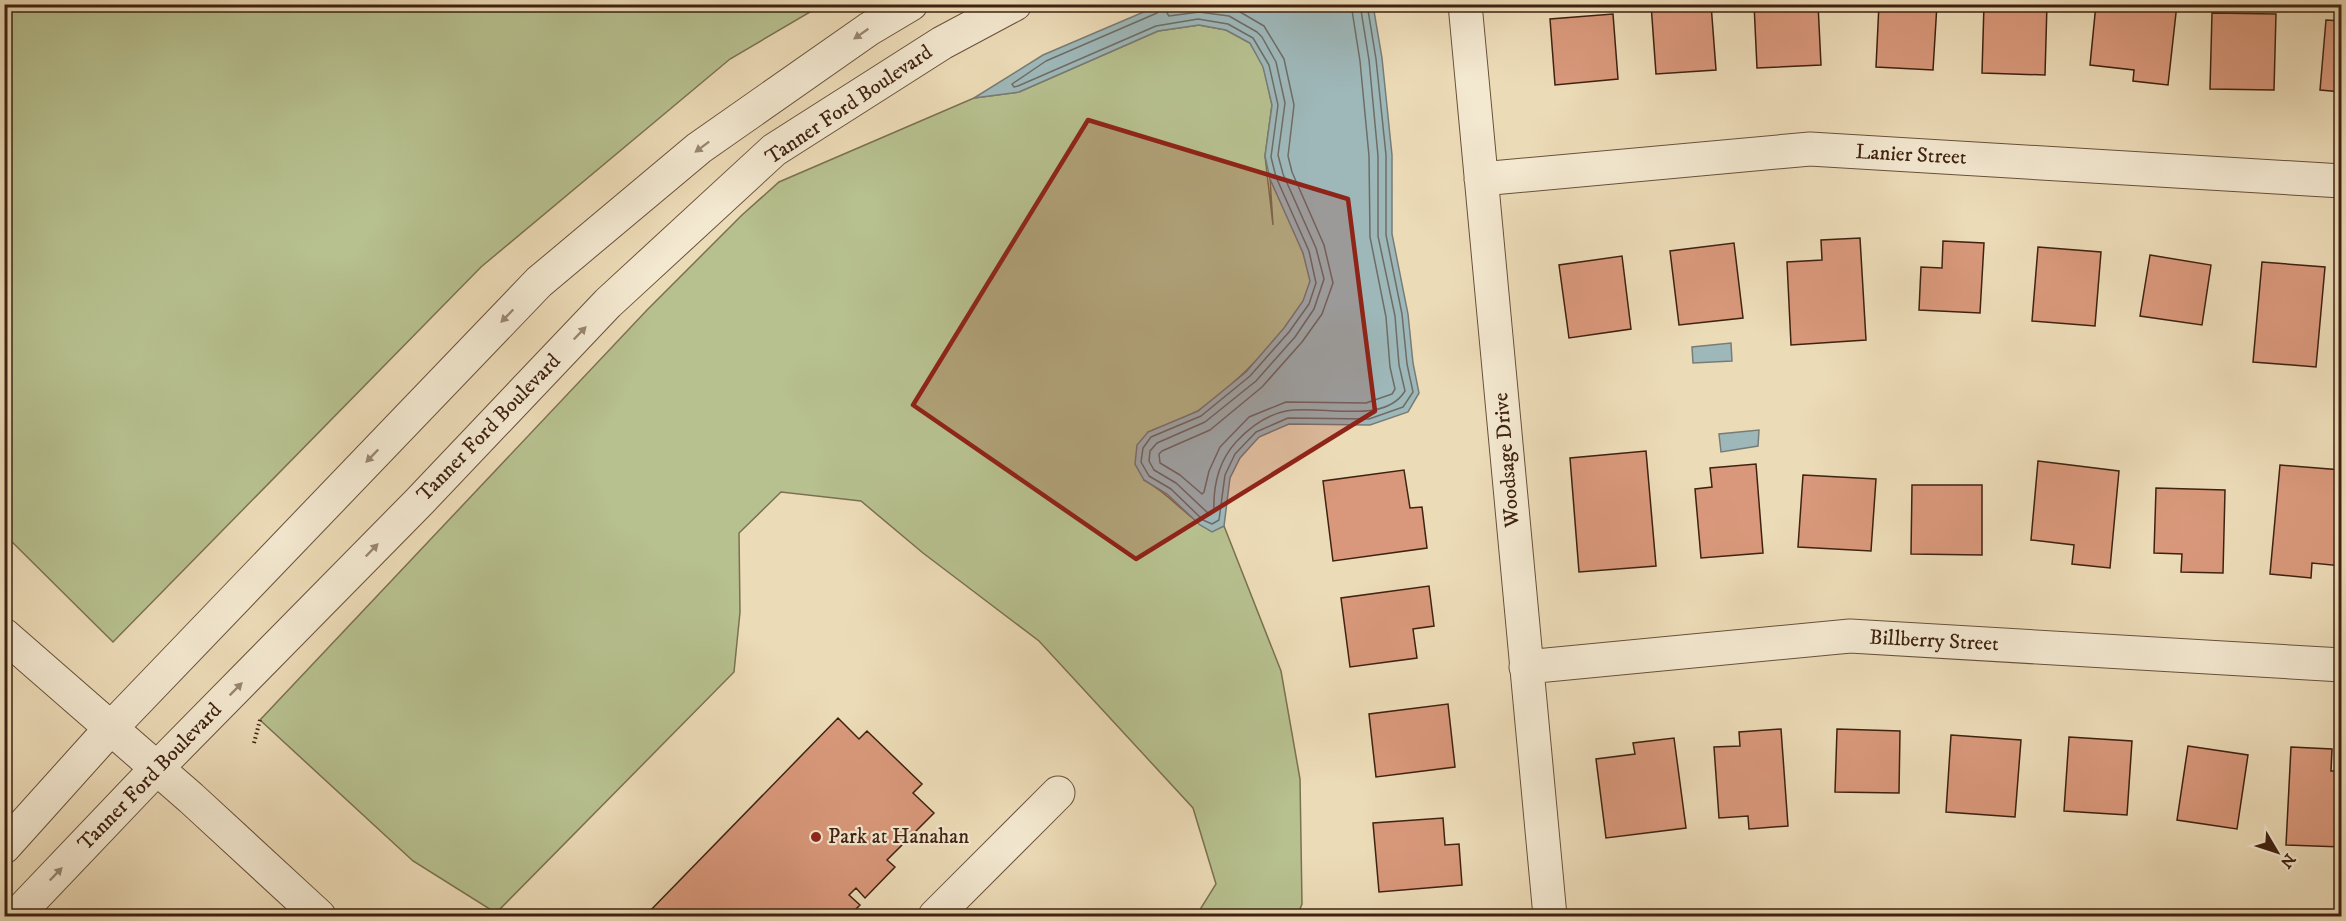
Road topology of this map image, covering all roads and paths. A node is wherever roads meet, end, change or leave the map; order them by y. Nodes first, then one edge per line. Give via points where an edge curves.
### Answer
1 (911, 4) edge
2 (1015, 4) edge
3 (1465, 4) edge
4 (1481, 179) junction
5 (2342, 181) edge
6 (4, 635) edge
7 (2342, 665) edge
8 (1526, 667) junction
9 (260, 720) dead end
10 (111, 728) junction
11 (256, 734) junction
12 (250, 735) dead end
13 (254, 743) dead end
14 (157, 768) junction
15 (1058, 793) dead end
16 (4, 848) edge
17 (16, 916) edge
18 (319, 916) edge
19 (936, 916) edge
20 (1550, 916) edge

1 -> 10 street via 699,148 539,282
14 -> 2 street, Tanner Ford Boulevard via 608,303 774,150 942,43
3 - 4 street, Woodsage Drive
4 - 5 street, Lanier Street via 1810,149
4 - 8 street, Woodsage Drive
6 - 10 street
7 - 8 street, Billberry Street via 1850,636
8 - 20 street, Woodsage Drive
9 - 11 path
10 - 14 street
10 - 16 street
11 - 12 path
11 - 13 path
17 -> 14 street, Tanner Ford Boulevard
14 - 18 street
15 - 19 street

